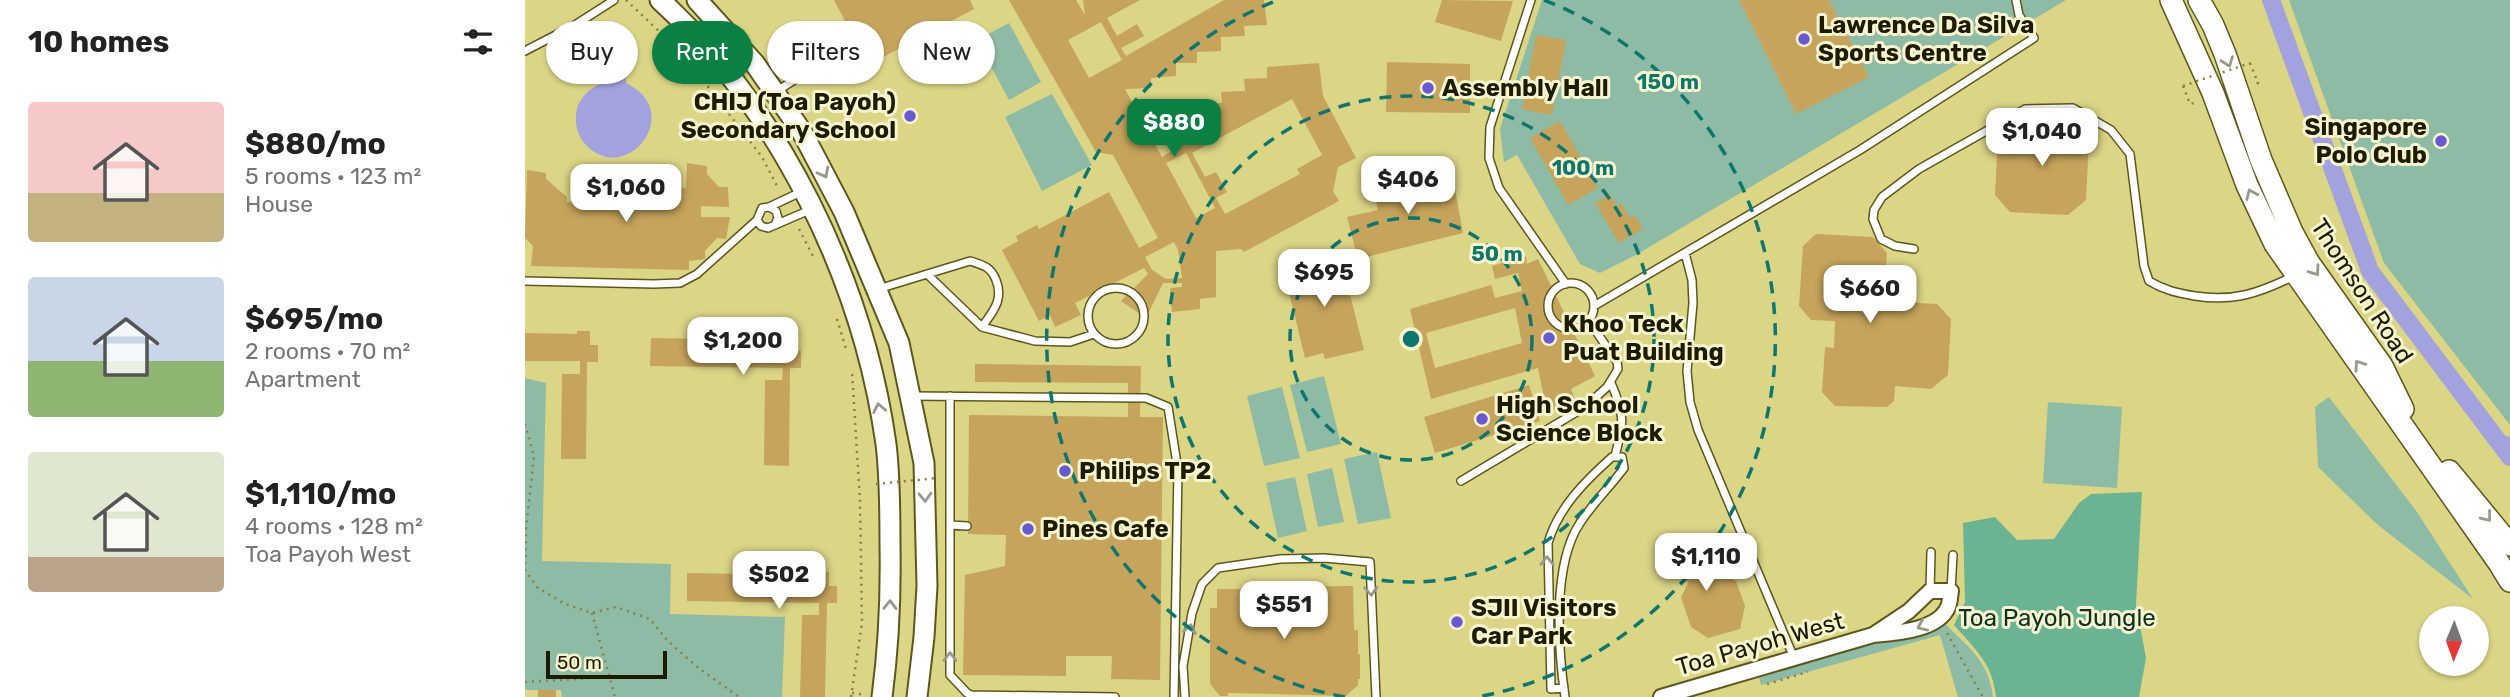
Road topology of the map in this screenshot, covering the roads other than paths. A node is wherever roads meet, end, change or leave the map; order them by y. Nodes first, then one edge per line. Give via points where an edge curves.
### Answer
1 (614, 0) edge
2 (660, 0) edge
3 (698, 0) edge
4 (1531, 0) edge
5 (2016, 0) edge
6 (2171, 0) edge
7 (2199, 0) edge
8 (525, 51) edge
9 (788, 84) edge
10 (776, 92) junction
11 (808, 200) junction
12 (769, 207) junction
13 (757, 220) junction
14 (775, 225) junction
15 (1914, 249) dead end
16 (1685, 253) junction
17 (928, 275) junction
18 (2296, 275) junction
19 (525, 281) edge
20 (1566, 284) junction
21 (878, 289) junction
22 (1594, 306) junction
23 (1589, 321) junction
24 (982, 327) junction
25 (1094, 334) junction
26 (1611, 383) junction
27 (912, 396) junction
28 (950, 396) junction
29 (1615, 456) junction
30 (1461, 481) dead end
31 (950, 525) junction
32 (967, 526) dead end
33 (2510, 545) edge
34 (1931, 552) dead end
35 (1953, 555) dead end
36 (2510, 582) edge
37 (1930, 591) junction
38 (1951, 591) junction
39 (1873, 635) junction
40 (1794, 658) junction
41 (1564, 688) junction
42 (1691, 693) edge
43 (1669, 696) edge
44 (882, 697) edge
45 (917, 697) edge
46 (1115, 697) edge
47 (1174, 697) edge
48 (1185, 697) edge
49 (1376, 697) edge
50 (1565, 697) edge

1 - 8 lane
2 - 11 main road via 729,76 784,154
3 - 10 main road
4 - 20 lane via 1490,127 1489,158 1499,188
5 - 16 lane via 2019,15 2034,38 1860,150
18 -> 6 main road, Thomson Road via 2252,196
7 -> 33 main road, Thomson Road via 2225,54 2279,204 2309,263 2382,366 2414,429
9 - 10 lane
10 -> 21 main road via 828,181
11 - 12 lane via 784,199
11 - 14 lane via 793,216
44 -> 11 main road via 891,589 886,445 850,297
12 - 13 lane via 762,208
12 - 14 lane via 776,211
13 - 14 lane via 768,228
13 - 19 lane via 697,274 680,283
15 - 18 lane, Thomson Road via 1881,239 1873,219 1882,197 1919,169 2025,109 2073,108 2111,130 2130,154 2149,281 2165,291 2218,299 2250,294
16 - 22 lane
16 - 40 lane via 1693,303 1687,371 1690,401
17 - 21 lane
17 - 24 lane
17 - 24 lane via 969,261 992,271 999,300
36 -> 18 main road, Thomson Road
20 - 22 lane via 1585,288
20 - 23 lane via 1552,292 1550,315 1568,329
21 - 27 main road via 899,343
22 - 23 lane
23 - 26 lane via 1617,362
24 - 25 lane via 1035,341 1070,342
25 - 25 lane via 1088,323 1093,299 1115,288 1137,298 1143,322 1129,341 1116,345
26 - 29 lane via 1623,421
26 - 30 lane via 1585,407
27 - 28 lane
27 -> 45 main road via 924,463 927,575
28 - 31 lane
28 - 47 lane via 1146,398 1168,407 1178,470
29 - 41 lane via 1625,460 1624,468 1579,524 1565,553 1561,582
41 -> 29 lane via 1551,690 1548,543 1564,508
31 - 32 lane
46 -> 31 lane via 971,695 953,680
34 - 37 lane
35 - 38 lane, Toa Payoh West
37 - 38 street
37 - 39 street, Toa Payoh West
38 -> 39 street, Toa Payoh West via 1943,615 1924,626
39 - 40 street, Toa Payoh West
40 - 42 street, Toa Payoh West
41 - 50 lane
42 - 43 street, Toa Payoh West
48 -> 49 lane via 1183,666 1202,584 1218,568 1324,558 1370,562

